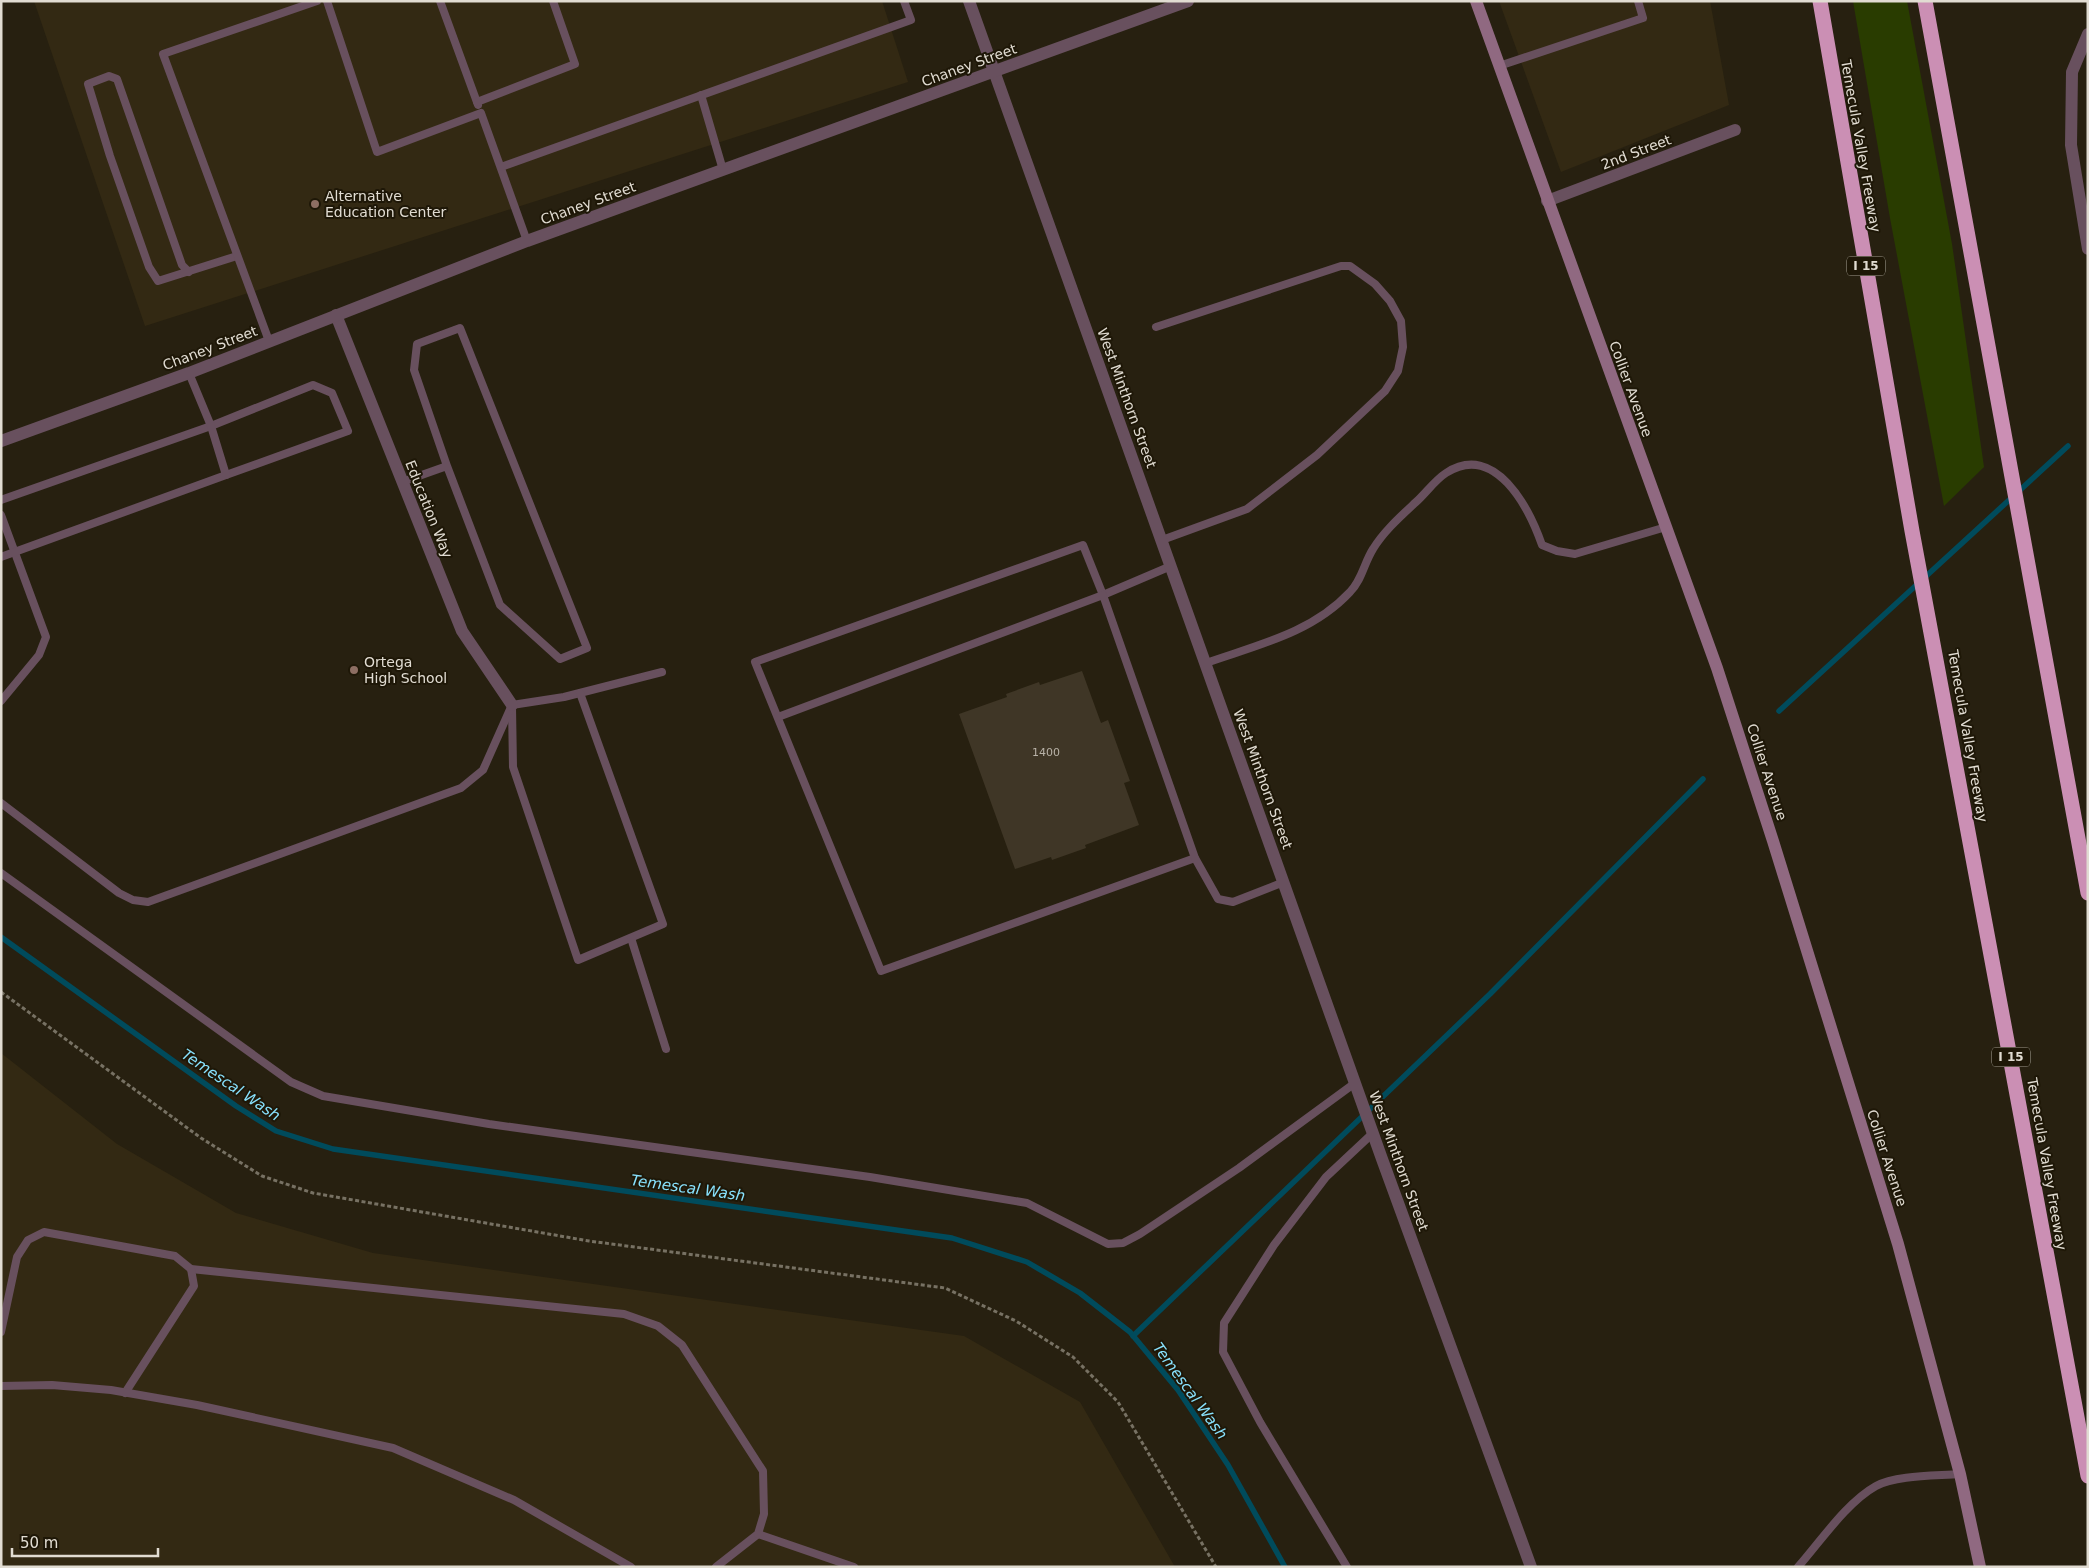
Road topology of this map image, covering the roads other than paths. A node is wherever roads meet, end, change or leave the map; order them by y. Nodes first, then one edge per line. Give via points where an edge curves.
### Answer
1 (317, 1) edge
2 (327, 1) edge
3 (440, 1) edge
4 (553, 1) edge
5 (904, 1) edge
6 (969, 1) edge
7 (1188, 1) edge
8 (1476, 1) edge
9 (1638, 1) edge
10 (1820, 1) edge
11 (1926, 1) edge
12 (2088, 34) edge
13 (1499, 66) junction
14 (996, 71) junction
15 (700, 95) junction
16 (477, 102) junction
17 (481, 113) junction
18 (1735, 130) dead end
19 (501, 167) junction
20 (723, 170) junction
21 (1547, 201) junction
22 (527, 241) junction
23 (2088, 248) edge
24 (237, 256) junction
25 (189, 272) junction
26 (336, 315) junction
27 (1156, 327) dead end
28 (269, 341) junction
29 (189, 373) junction
30 (211, 426) junction
31 (1, 441) edge
32 (447, 466) junction
33 (226, 475) junction
34 (402, 482) junction
35 (1, 500) edge
36 (1, 515) edge
37 (1666, 527) junction
38 (1162, 540) junction
39 (15, 552) junction
40 (1, 557) edge
41 (1172, 566) junction
42 (1103, 595) junction
43 (1206, 662) junction
44 (662, 672) dead end
45 (580, 693) junction
46 (1, 701) edge
47 (512, 705) junction
48 (778, 718) junction
49 (1, 803) edge
50 (1195, 858) junction
51 (1, 873) edge
52 (1284, 882) junction
53 (2088, 893) edge
54 (631, 938) junction
55 (666, 1049) dead end
56 (1355, 1082) junction
57 (1373, 1133) junction
58 (191, 1269) junction
59 (1, 1332) edge
60 (1, 1386) edge
61 (125, 1393) junction
62 (1960, 1474) junction
63 (2088, 1476) edge
64 (758, 1534) junction
65 (631, 1567) edge
66 (716, 1567) edge
67 (854, 1567) edge
68 (1347, 1567) edge
69 (1531, 1567) edge
70 (1798, 1567) edge
71 (1980, 1567) edge

1 - 24 lane via 163,54
2 - 17 lane via 377,152
3 - 16 lane
4 - 16 lane via 575,64
5 - 15 lane via 911,20
6 - 14 street, West Minthorn Street
7 - 14 street, Chaney Street
8 - 13 main road, Collier Avenue
9 - 13 lane via 1643,18
10 - 63 highway, Temecula Valley Freeway / I 15 via 1912,531
11 - 53 highway
12 - 23 street via 2072,72 2071,145
13 - 21 main road, Collier Avenue
14 - 20 street, Chaney Street
14 - 38 street, West Minthorn Street
15 - 19 lane
15 - 20 lane
16 - 17 lane
17 - 19 lane
18 - 21 street, 2nd Street
19 - 22 lane
20 - 22 street, Chaney Street
21 - 37 main road, Collier Avenue
22 - 26 street, Chaney Street
24 - 25 lane
24 - 28 lane
25 - 25 lane via 158,281 149,267 88,84 110,76 117,79 182,266
26 - 28 street, Chaney Street
26 - 34 street, Education Way
27 - 38 lane via 1340,266 1350,266 1375,284 1390,301 1401,321 1403,347 1398,371 1385,391 1318,456 1247,509
28 - 29 street, Chaney Street
29 - 30 lane
29 - 31 street, Chaney Street
30 - 33 lane
30 - 33 lane via 313,386 332,393 348,431
30 - 35 lane
32 - 32 lane via 500,605 560,659 587,648 460,328 417,344 414,370
32 - 34 lane
33 - 39 lane
34 - 47 street, Education Way via 462,632
36 - 39 lane
37 - 43 lane via 1575,554 1557,551 1542,545 1524,504 1508,482 1492,470 1468,464 1446,473 1386,531 1350,592 1308,626
37 - 62 main road, Collier Avenue via 1717,668 1773,841 1898,1244
38 - 41 street, West Minthorn Street
39 - 40 lane
39 - 46 lane via 46,637 39,655
41 - 42 lane
41 - 43 street, West Minthorn Street
42 - 48 lane
42 - 48 lane via 1083,545 755,662
42 - 50 lane
43 - 52 street, West Minthorn Street
44 - 45 lane
45 - 47 lane
45 - 54 lane via 663,924
47 - 49 lane via 483,770 461,788 148,902 133,900 119,893
47 - 54 lane via 513,767 578,960
48 - 50 lane via 881,971
50 - 52 lane via 1218,899 1232,902
51 - 56 lane via 291,1082 323,1096 489,1124 1027,1203 1108,1244 1123,1243 1140,1234 1239,1168
52 - 56 street, West Minthorn Street
54 - 55 lane
56 - 57 street, West Minthorn Street
57 - 68 lane via 1326,1177 1274,1245 1224,1323 1223,1352 1260,1422
57 - 69 street, West Minthorn Street
58 - 59 lane via 175,1256 44,1232 28,1240 17,1257
58 - 61 lane via 194,1286
58 - 64 lane via 624,1314 658,1326 682,1345 763,1471 764,1514
60 - 61 lane via 52,1385
61 - 65 lane via 197,1405 393,1448 514,1500
62 - 70 lane via 1901,1479 1876,1485 1855,1502
62 - 71 main road, Collier Avenue
64 - 66 lane
64 - 67 lane

